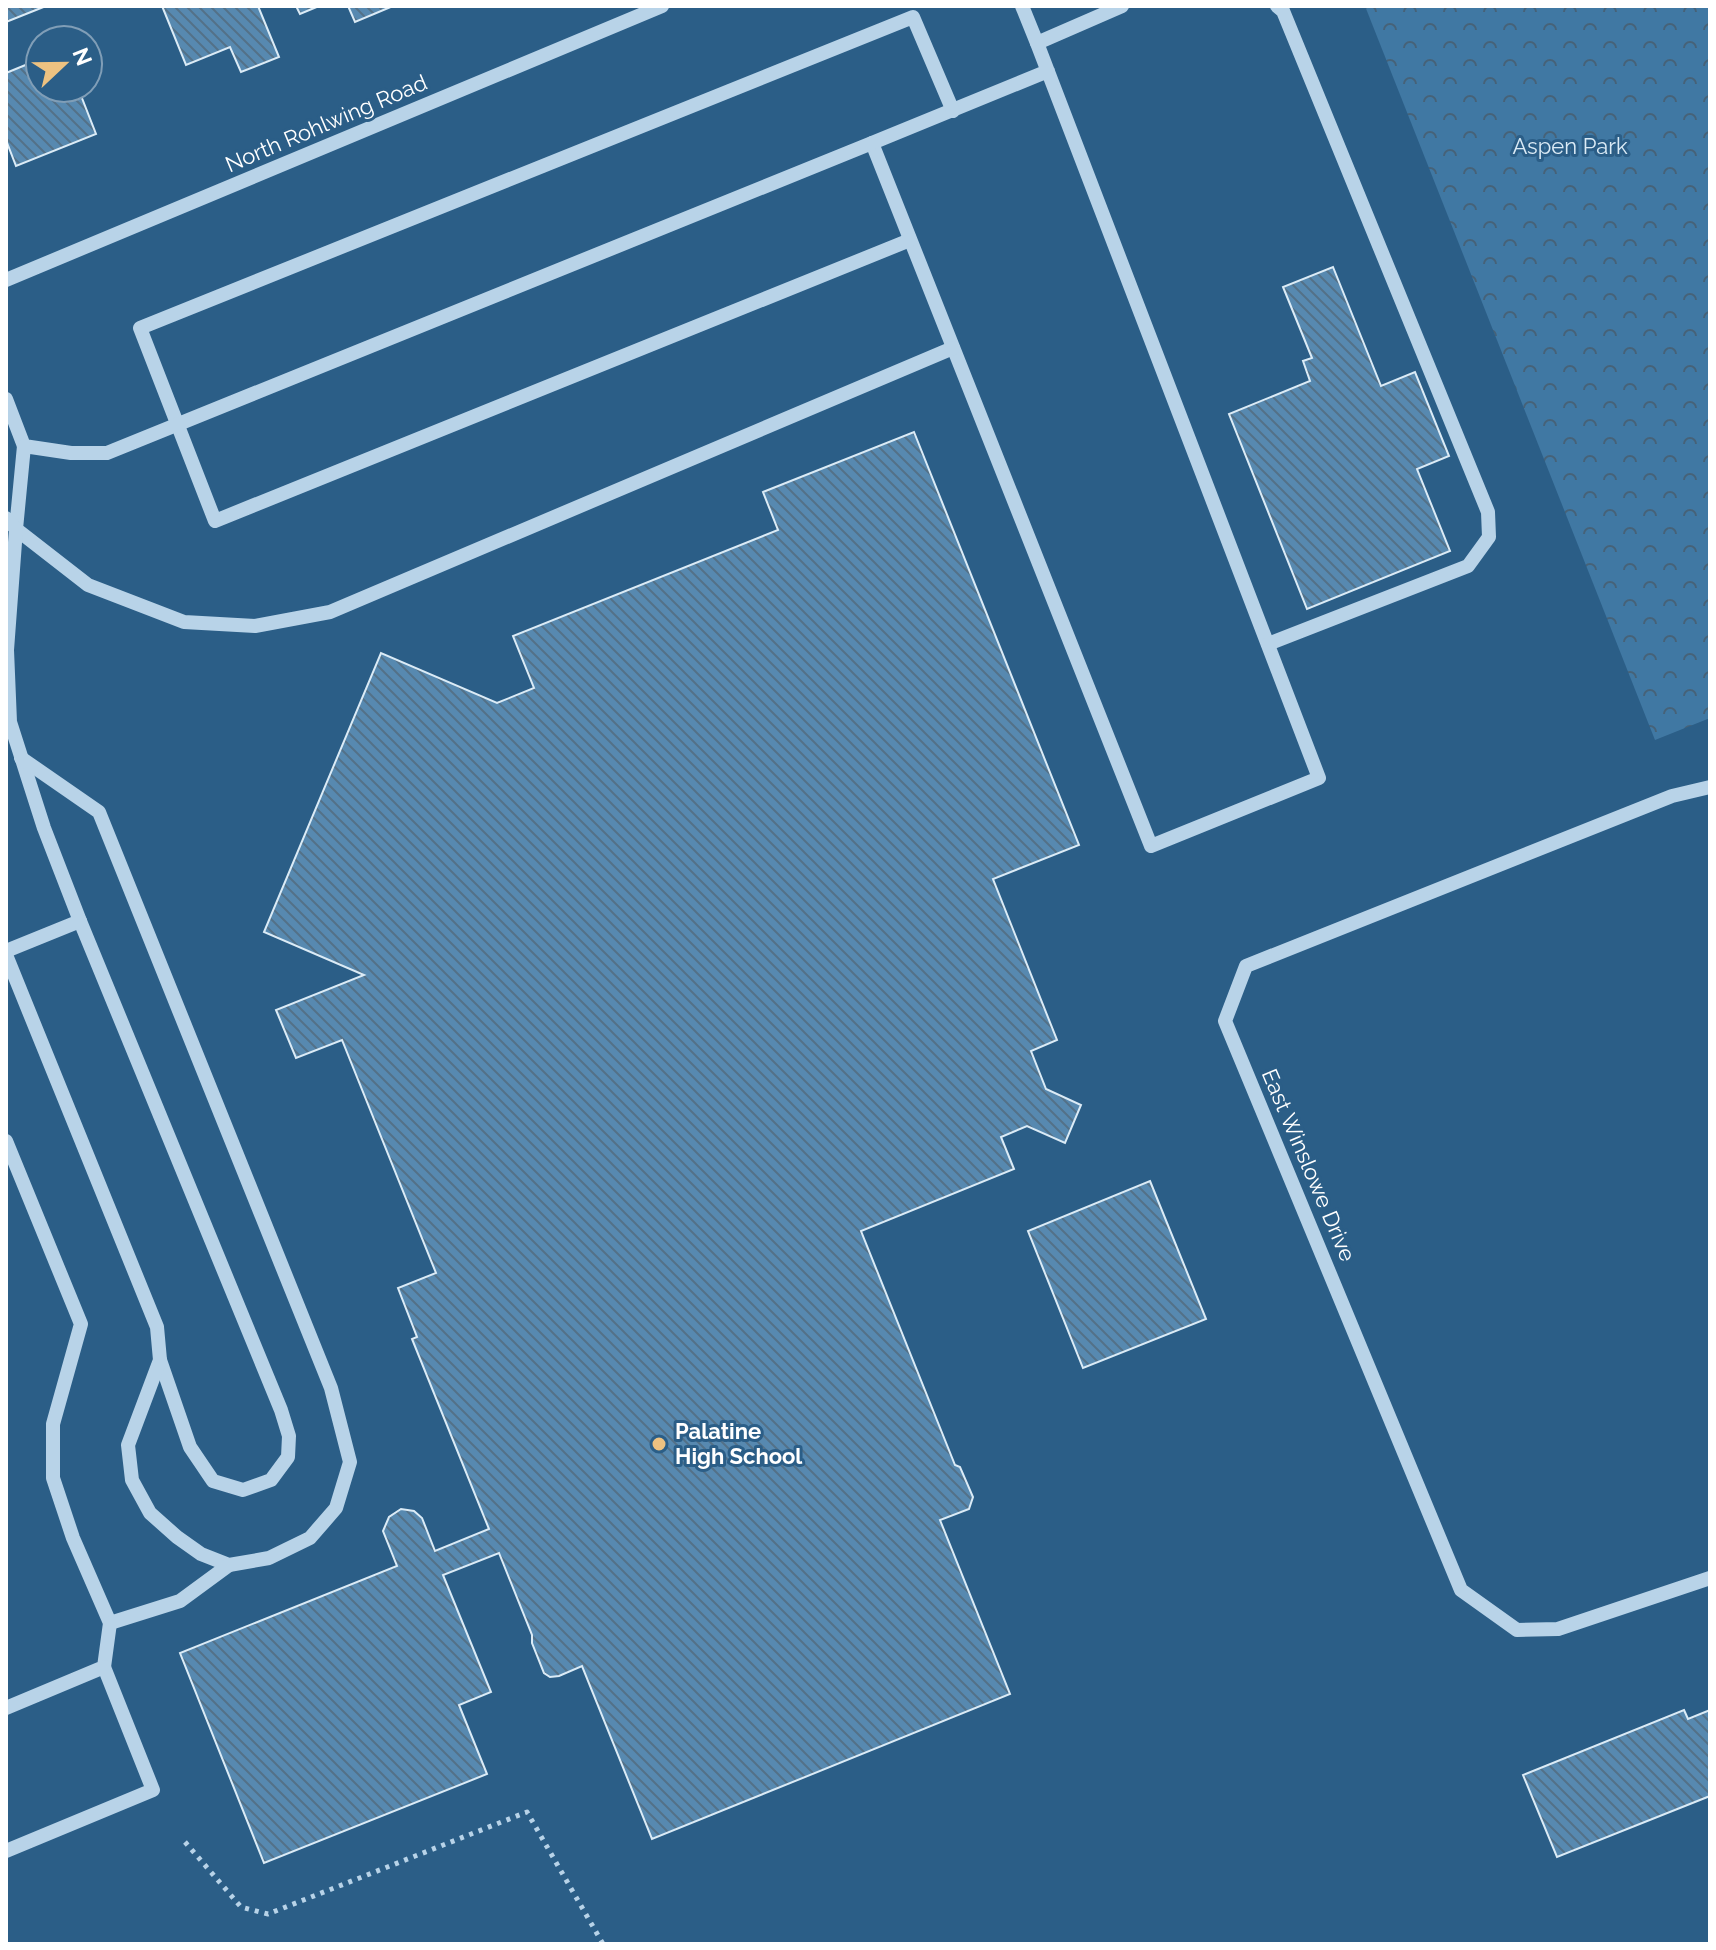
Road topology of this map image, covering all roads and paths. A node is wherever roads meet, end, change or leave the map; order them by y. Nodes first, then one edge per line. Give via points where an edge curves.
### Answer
1 (662, 6) edge
2 (1022, 6) edge
3 (1122, 6) edge
4 (1280, 8) edge
5 (1037, 43) junction
6 (1048, 71) junction
7 (953, 111) junction
8 (872, 143) junction
9 (910, 240) junction
10 (6, 280) edge
11 (953, 348) junction
12 (6, 399) edge
13 (179, 424) junction
14 (24, 446) junction
15 (11, 523) edge
16 (1268, 644) junction
17 (21, 758) junction
18 (1710, 787) edge
19 (80, 921) junction
20 (6, 953) edge
21 (6, 1141) edge
22 (160, 1360) junction
23 (229, 1565) junction
24 (1710, 1578) edge
25 (110, 1623) junction
26 (104, 1667) junction
27 (6, 1708) edge
28 (185, 1842) dead end
29 (6, 1851) edge
30 (603, 1944) edge

1 - 10 street, North Rohlwing Road
2 - 5 street
3 - 5 street
4 - 16 street via 1488,512 1489,537 1468,566
5 - 6 street
6 - 7 street
6 - 16 street
7 - 8 street
7 - 13 street via 913,17 140,328
8 - 9 street
8 - 13 street
9 - 11 street
9 - 13 street via 215,521
11 - 15 street via 330,612 255,626 184,622 88,585
11 - 16 street via 1151,846 1319,778
12 - 14 street
13 - 14 street via 107,453
14 - 15 street
15 - 17 street via 10,722
17 - 19 street
17 - 23 street via 99,812 331,1388 350,1462 336,1508 310,1538 269,1558
18 - 24 street, East Winslowe Drive via 1672,796 1246,966 1225,1021 1461,1590 1517,1630 1558,1629
19 - 20 street
19 - 22 street via 281,1410 289,1436 288,1457 271,1480 243,1490 213,1481 190,1447
20 - 22 street via 157,1327
21 - 25 street via 81,1324 53,1424 53,1478
22 - 23 street via 128,1445 132,1480 150,1513 177,1537
23 - 25 street via 180,1601
25 - 26 street
26 - 27 street
26 - 29 street via 153,1790
28 - 30 path via 241,1907 268,1914 527,1812

